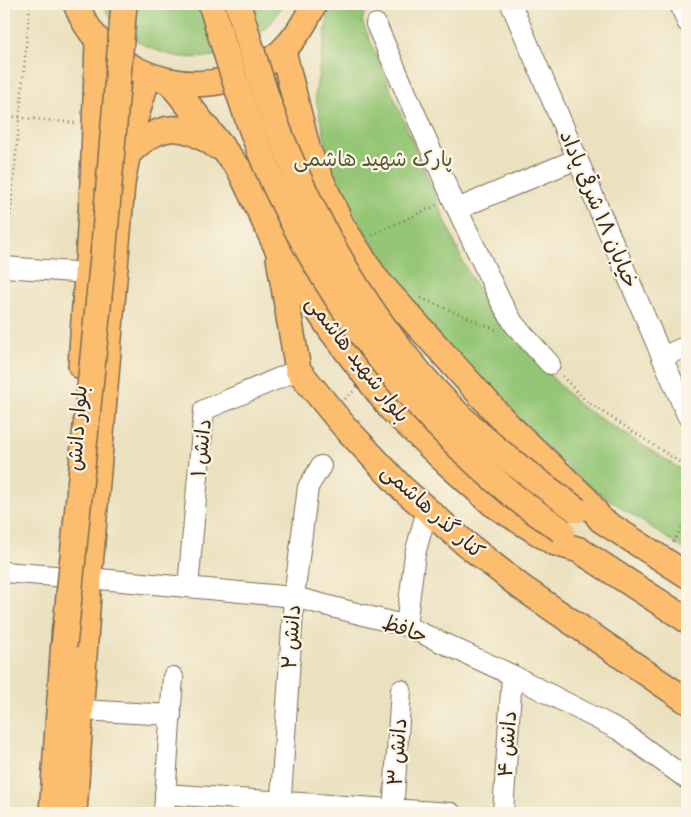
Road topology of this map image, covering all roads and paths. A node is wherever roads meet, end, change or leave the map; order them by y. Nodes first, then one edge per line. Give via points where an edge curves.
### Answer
1 (30, 4) edge
2 (60, 4) edge
3 (124, 4) edge
4 (211, 4) edge
5 (238, 4) edge
6 (314, 4) edge
7 (511, 4) edge
8 (680, 4) edge
9 (79, 11) edge
10 (687, 22) edge
11 (376, 24) dead end
12 (98, 42) junction
13 (283, 51) junction
14 (159, 79) junction
15 (4, 116) edge
16 (20, 118) junction
17 (95, 125) junction
18 (308, 152) junction
19 (127, 155) junction
20 (577, 159) junction
21 (235, 164) junction
22 (455, 204) junction
23 (353, 244) junction
24 (277, 248) junction
25 (5, 267) edge
26 (87, 273) junction
27 (420, 298) dead end
28 (514, 324) junction
29 (687, 346) edge
30 (662, 357) junction
31 (550, 364) joint
32 (298, 370) junction
33 (368, 378) junction
34 (332, 411) junction
35 (687, 415) edge
36 (321, 466) dead end
37 (687, 467) edge
38 (427, 510) junction
39 (687, 519) edge
40 (602, 520) junction
41 (580, 550) junction
42 (663, 558) junction
43 (4, 572) edge
44 (687, 575) edge
45 (78, 577) junction
46 (188, 587) junction
47 (294, 596) junction
48 (687, 620) edge
49 (406, 626) junction
50 (64, 646) junction
51 (512, 675) junction
52 (173, 677) dead end
53 (401, 690) dead end
54 (687, 702) edge
55 (81, 710) junction
56 (171, 714) junction
57 (687, 779) edge
58 (165, 804) edge
59 (280, 808) edge
60 (393, 811) edge
61 (52, 813) edge
62 (74, 813) edge
63 (451, 813) edge
64 (503, 813) edge

1 - 16 path
2 - 9 main road
3 - 50 main road, bridge via 103,257
4 - 41 main road, bridge via 244,107 274,184 358,333 444,433 511,494 562,531
5 - 40 main road, bridge via 266,98 298,177 343,262 379,320 461,417 528,475 577,510
6 - 13 main road via 304,24
7 - 20 street, خیابان ۱۸ شرقی پاداد
8 - 10 street
9 - 12 main road
11 - 22 street
12 - 14 main road via 122,62
12 - 17 main road, بلوار دانش
13 - 14 main road via 258,68 230,80 200,85
13 - 18 main road
14 - 19 main road, بلوار دانش via 132,129
14 - 21 main road, بلوار شهید هاشمی
15 - 16 path
16 - 17 path
16 - 25 path
17 - 26 main road, بلوار دانش
18 - 21 main road via 286,136 267,133 246,146
18 - 23 main road
19 - 21 main road via 143,140 168,128 192,131
19 - 45 main road, بلوار دانش
20 - 22 street
20 - 30 street, خیابان ۱۸ شرقی پاداد
21 - 24 main road, بلوار شهید هاشمی
22 - 23 path
22 - 28 street
23 - 40 main road via 376,279 435,347 506,423 586,499
24 - 32 main road, کنار گذر هاشمی
24 - 33 main road, بلوار شهید هاشمی via 331,330
25 - 26 street
26 - 45 main road, بلوار دانش
27 - 28 path via 500,332
28 - 31 street
29 - 30 street
30 - 35 street, خیابان ۱۸ شرقی پاداد
31 - 37 path via 586,401
32 - 34 main road, کنار گذر هاشمی
32 - 46 street, دانش ۱ via 204,410
33 - 34 path
33 - 41 main road, بلوار شهید هاشمی via 391,409 493,504 552,542
34 - 38 main road, کنار گذر هاشمی via 402,488
36 - 47 street, دانش ۲ via 308,487
38 - 49 street via 415,554
38 - 54 main road, کنار گذر هاشمی via 521,587
39 - 42 path
40 - 42 main road
41 - 48 main road, بلوار شهید هاشمی
42 - 44 main road
43 - 45 street, حافظ
45 - 46 street, حافظ
45 - 50 main road, بلوار دانش
45 - 55 main road, بلوار دانش
46 - 47 street, حافظ
47 - 49 street, حافظ
47 - 59 street, دانش ۲
49 - 51 street, حافظ
50 - 61 main road, بلوار دانش
51 - 57 street, حافظ via 621,731
51 - 64 street, دانش ۴
52 - 56 street
53 - 60 street, دانش ۳
55 - 56 street
55 - 62 main road, بلوار دانش
56 - 58 street
58 - 59 street
59 - 60 street
60 - 63 street

